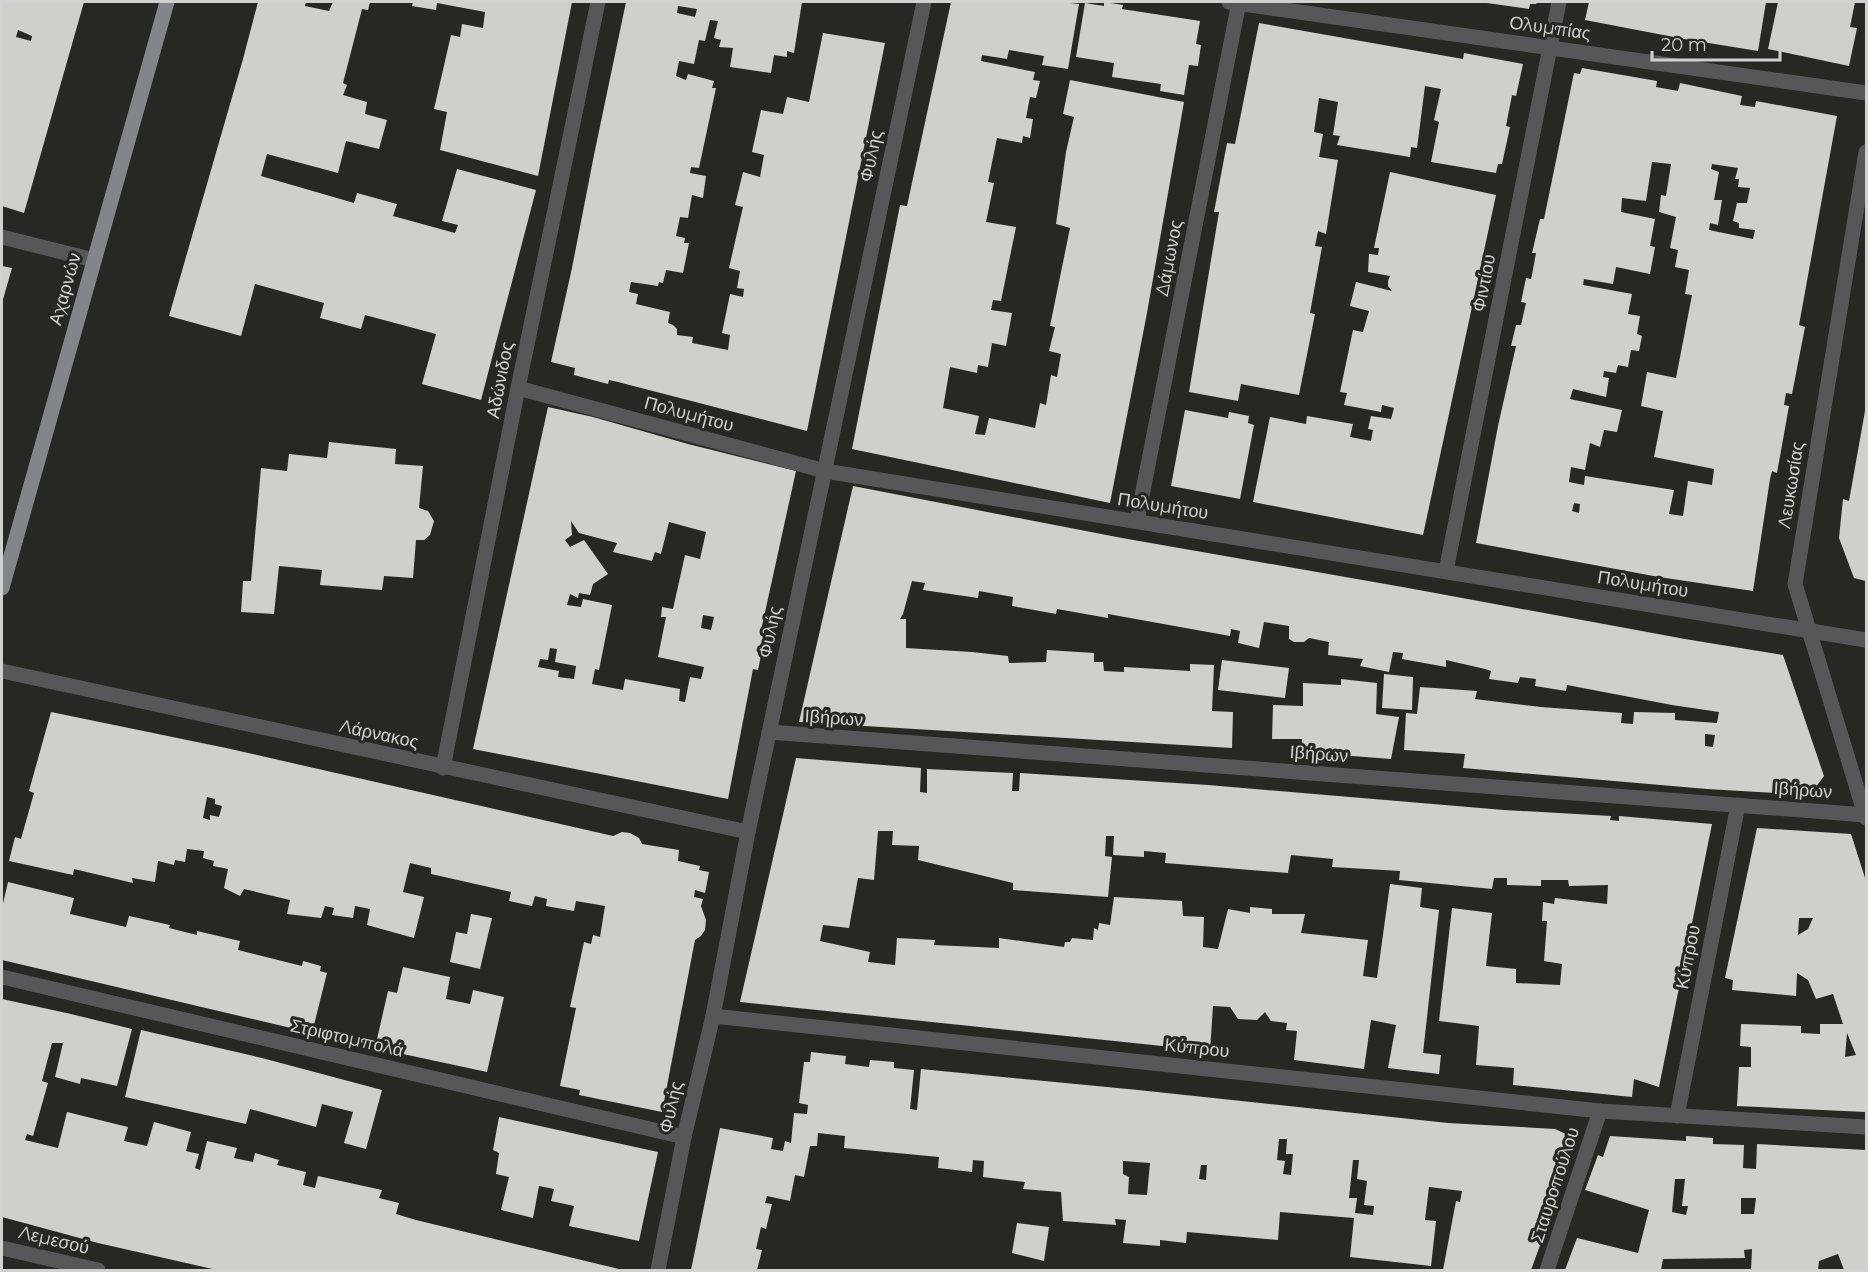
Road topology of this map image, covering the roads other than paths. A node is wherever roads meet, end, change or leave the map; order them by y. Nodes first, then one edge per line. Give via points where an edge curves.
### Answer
1 (167, 2) edge
2 (598, 2) edge
3 (924, 2) edge
4 (1236, 2) edge
5 (1559, 2) edge
6 (1550, 47) junction
7 (1866, 93) edge
8 (1866, 152) edge
9 (2, 237) edge
10 (94, 260) junction
11 (518, 388) junction
12 (825, 471) junction
13 (1137, 521) junction
14 (1446, 572) junction
15 (2, 588) edge
16 (1809, 631) junction
17 (1866, 640) edge
18 (2, 671) edge
19 (769, 732) junction
20 (443, 768) junction
21 (1738, 805) junction
22 (1866, 816) edge
23 (748, 832) junction
24 (2, 977) edge
25 (712, 1017) junction
26 (1600, 1111) junction
27 (1677, 1116) junction
28 (1866, 1127) edge
29 (684, 1137) junction
30 (2, 1248) edge
31 (98, 1270) edge
32 (658, 1270) edge
33 (1547, 1270) edge

1 - 10 main road, Αχαρνών
2 - 11 street, Αδώνιδος
3 - 12 street, Φυλής
4 - 6 street, Ολυμπίας
4 - 13 street, Δάμωνος
5 - 6 street, Φιντίου
6 - 7 street, Ολυμπίας
6 - 14 street, Φιντίου
8 - 16 street, Λευκωσίας via 1795,584
9 - 10 street
10 - 15 main road, Αχαρνών
11 - 12 street, Πολυμήτου
11 - 20 street, Αδώνιδος
12 - 13 street, Πολυμήτου
12 - 19 street, Φυλής
13 - 14 street, Πολυμήτου
14 - 16 street, Πολυμήτου
16 - 17 street, Πολυμήτου
16 - 22 street, Λευκωσίας
18 - 20 street, Λάρνακος
19 - 21 street, Ιβήρων
19 - 23 street, Φυλής
20 - 23 street, Λάρνακος
21 - 22 street, Ιβήρων
21 - 27 street, Κύπρου
23 - 25 street, Φυλής
24 - 29 street, Στριφτομπολά
25 - 26 street, Κύπρου
25 - 29 street, Φυλής
26 - 27 street, Κύπρου
26 - 33 street, Σταυροπούλου
27 - 28 street, Κύπρου
29 - 32 street, Φυλής
30 - 31 street, Λεμεσού

